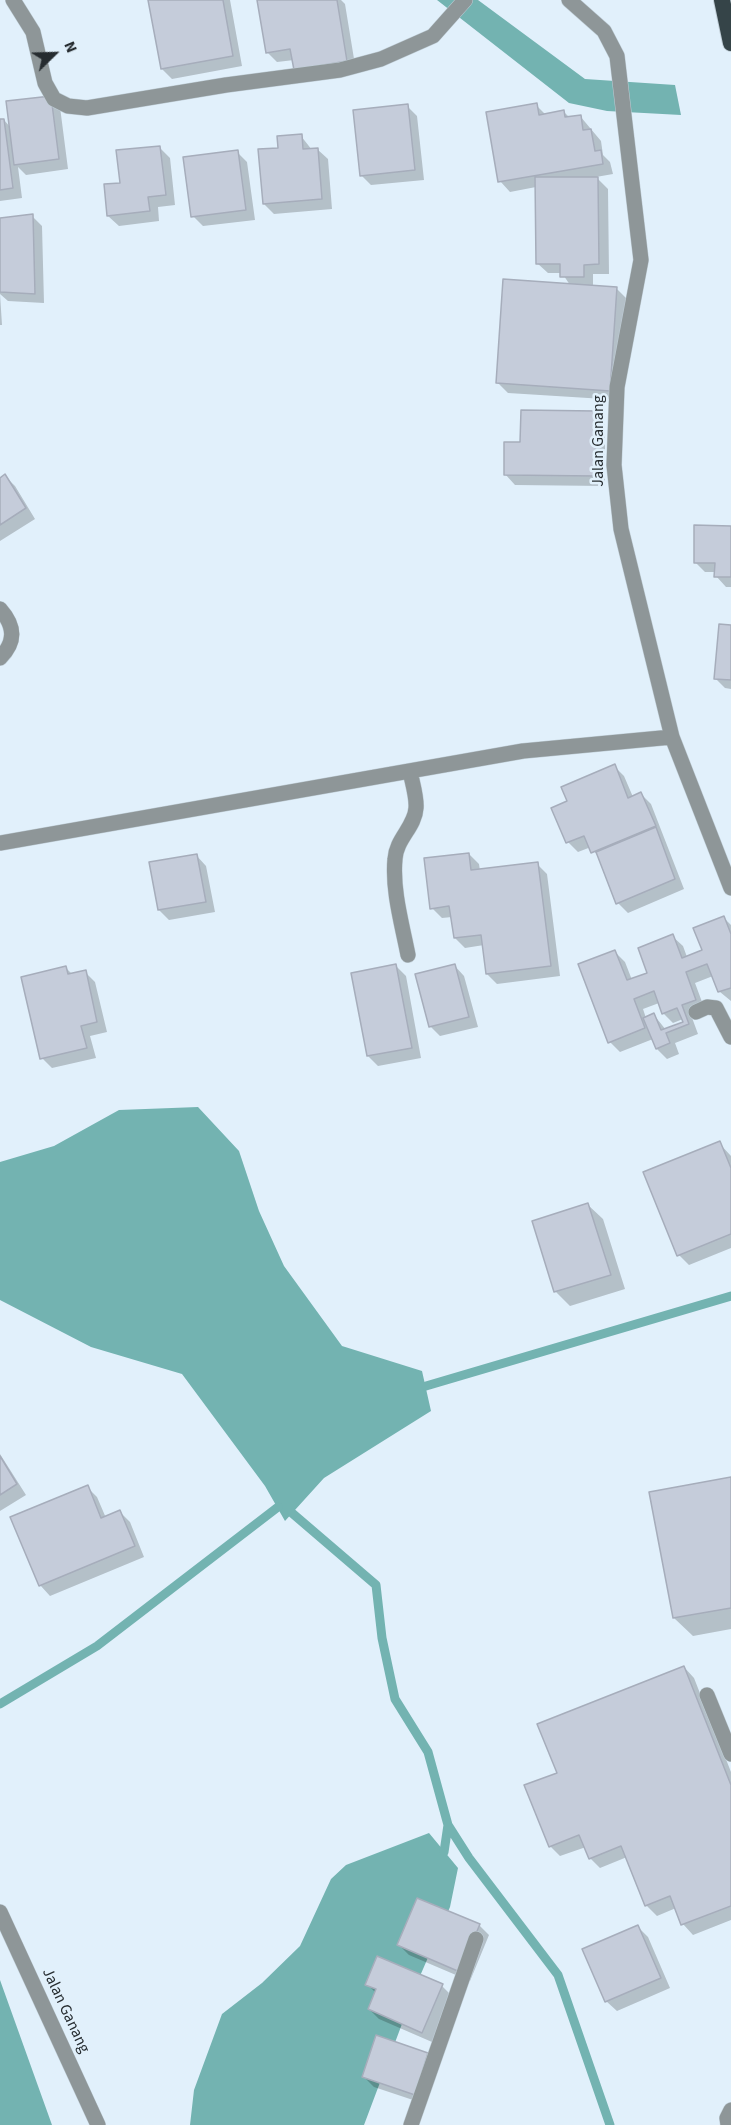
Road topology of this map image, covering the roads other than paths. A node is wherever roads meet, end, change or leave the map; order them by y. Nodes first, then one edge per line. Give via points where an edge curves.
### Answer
1 (13, 0) edge
2 (465, 0) edge
3 (569, 0) edge
4 (722, 0) edge
5 (731, 43) edge
6 (0, 609) edge
7 (0, 658) edge
8 (672, 736) junction
9 (410, 771) junction
10 (0, 841) edge
11 (731, 888) edge
12 (408, 956) dead end
13 (696, 1012) dead end
14 (731, 1036) edge
15 (707, 1695) dead end
16 (731, 1754) edge
17 (0, 1912) edge
18 (476, 1939) dead end
19 (731, 2110) edge
20 (98, 2125) edge
21 (411, 2125) edge
22 (728, 2125) edge

1 - 2 street via 38,45 45,83 54,99 68,106 87,108 340,70 381,59 434,36
3 - 8 street, Jalan Ganang via 603,32 617,56 620,71 641,260 617,387 614,465 621,529
4 - 5 highway
6 - 7 street via 9,619 13,634 9,649
8 - 9 street via 523,751
8 - 11 street, Jalan Ganang
9 - 10 street
9 - 12 street via 416,808 411,825 400,838 394,874
13 - 14 street via 716,1008
15 - 16 street
17 - 20 street, Jalan Ganang
18 - 21 street
19 - 22 street

